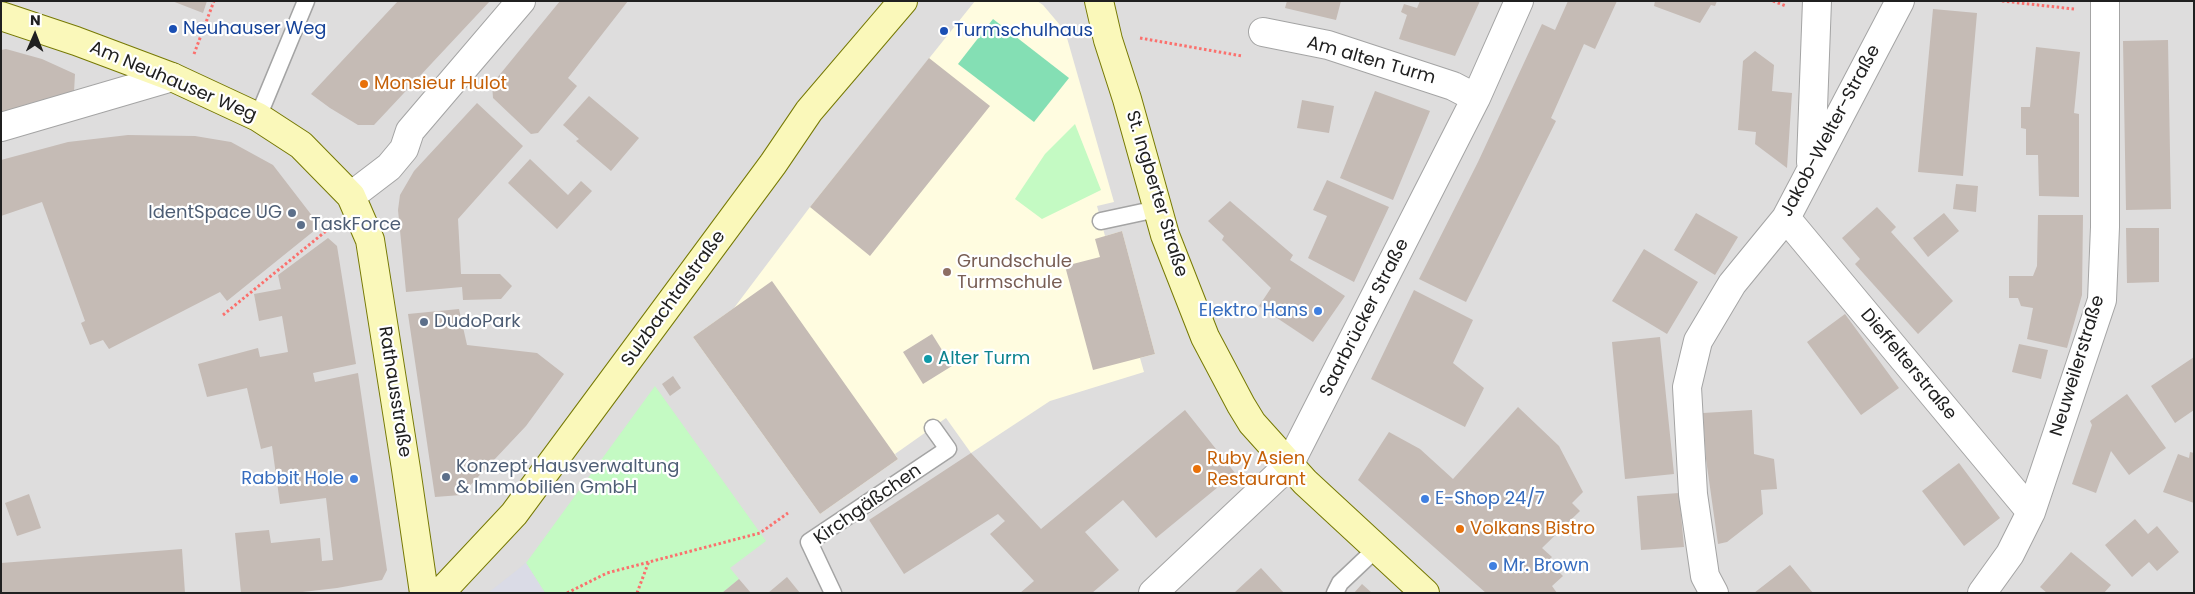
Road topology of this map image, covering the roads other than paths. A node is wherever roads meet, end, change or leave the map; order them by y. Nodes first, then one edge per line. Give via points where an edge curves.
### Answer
1 (306, 1) edge
2 (521, 1) edge
3 (903, 1) edge
4 (1080, 1) edge
5 (1098, 1) edge
6 (1519, 1) edge
7 (1817, 1) edge
8 (1900, 1) edge
9 (2105, 1) edge
10 (1, 16) edge
11 (1263, 32) dead end
12 (1108, 40) junction
13 (177, 80) junction
14 (1476, 98) junction
15 (258, 117) junction
16 (1, 127) edge
17 (1810, 169) junction
18 (354, 201) junction
19 (1157, 209) junction
20 (1786, 218) junction
21 (1101, 222) dead end
22 (933, 428) dead end
23 (1289, 465) junction
24 (2031, 512) junction
25 (1377, 548) junction
26 (424, 593) edge
27 (440, 593) edge
28 (833, 593) edge
29 (1153, 593) edge
30 (1335, 593) edge
31 (1425, 593) edge
32 (1714, 593) edge
33 (1982, 593) edge

1 - 15 lane
2 - 18 street via 410,130 404,150
3 - 27 main road, Sulzbachtalstraße via 809,111 514,514
4 - 12 main road, St. Ingberter Straße
5 - 12 main road, St. Ingberter Straße
6 - 14 street, Saarbrücker Straße
7 - 17 street
8 - 17 street, Jakob-Welter-Straße
9 - 24 street, Neuweilerstraße via 2102,300
10 - 13 main road, Am Neuhauser Weg
11 - 14 street, Am alten Turm via 1328,45 1453,86
12 - 19 main road, St. Ingberter Straße
13 - 15 main road, Am Neuhauser Weg
13 - 16 street
14 - 23 street, Saarbrücker Straße
15 - 18 main road, Am Neuhauser Weg via 301,145
17 - 20 street, Jakob-Welter-Straße
18 - 26 main road, Rathausstraße via 370,240
19 - 21 lane
19 - 23 main road, St. Ingberter Straße via 1205,337 1252,423
20 - 24 street, Dieffelterstraße
20 - 32 street, Jakob-Welter-Straße via 1732,284 1698,341 1687,387 1693,494 1705,576
22 - 28 lane, Kirchgäßchen via 948,449 809,542
23 - 25 main road, St. Ingberter Straße
23 - 29 street, Saarbrücker Straße
24 - 33 street, Neuweilerstraße via 2010,554
25 - 30 lane via 1340,583
25 - 31 main road, St. Ingberter Straße

